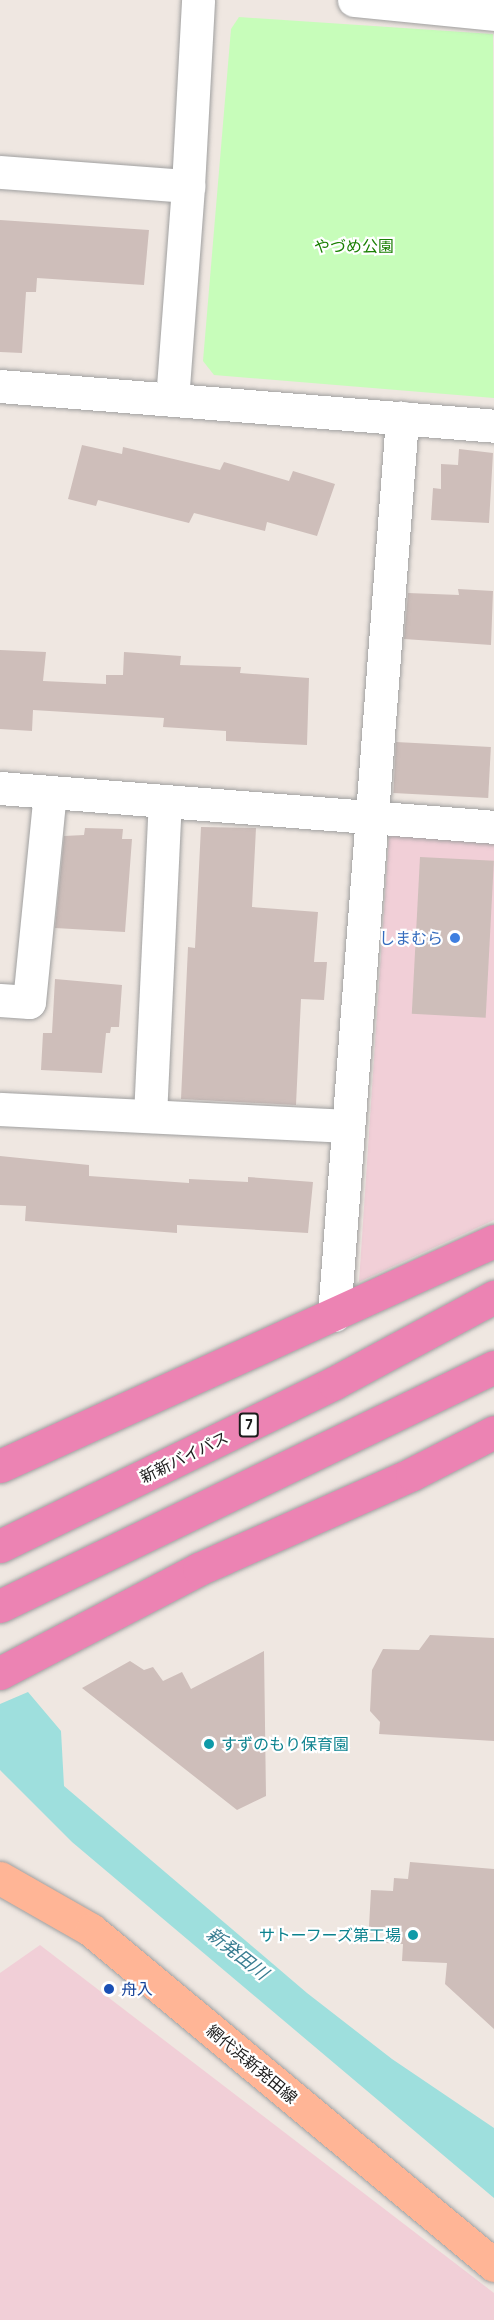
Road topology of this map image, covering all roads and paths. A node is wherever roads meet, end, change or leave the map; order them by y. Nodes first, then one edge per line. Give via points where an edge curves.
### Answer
1 (198, 0) edge
2 (354, 0) edge
3 (490, 0) edge
4 (494, 8) edge
5 (494, 14) edge
6 (0, 172) edge
7 (188, 186) junction
8 (0, 386) edge
9 (172, 400) junction
10 (402, 418) junction
11 (494, 426) edge
12 (0, 788) edge
13 (50, 792) junction
14 (165, 801) junction
15 (372, 816) junction
16 (494, 827) edge
17 (0, 1000) edge
18 (0, 1109) edge
19 (150, 1116) junction
20 (348, 1126) junction
21 (494, 1241) edge
22 (494, 1297) edge
23 (334, 1315) junction
24 (494, 1367) edge
25 (494, 1432) edge
26 (0, 1466) edge
27 (0, 1546) edge
28 (0, 1606) edge
29 (10, 1667) edge
30 (0, 1878) edge
31 (494, 2265) edge

1 - 7 street
2 - 5 street
3 - 4 street
6 - 7 street
7 - 9 street
8 - 9 street
9 - 10 street
10 - 11 street
10 - 15 street
12 - 13 street
13 - 14 street
13 - 17 street via 29,1002
14 - 15 street
14 - 19 street
15 - 16 street
15 - 20 street
18 - 19 street
19 - 20 street
20 - 23 street
21 - 23 highway
22 - 27 highway, 新新バイパス / 7 via 334,1383
23 - 26 highway
24 - 28 highway
25 - 29 highway via 412,1474 200,1569
30 - 31 main road, 網代浜新発田線 via 91,1930

